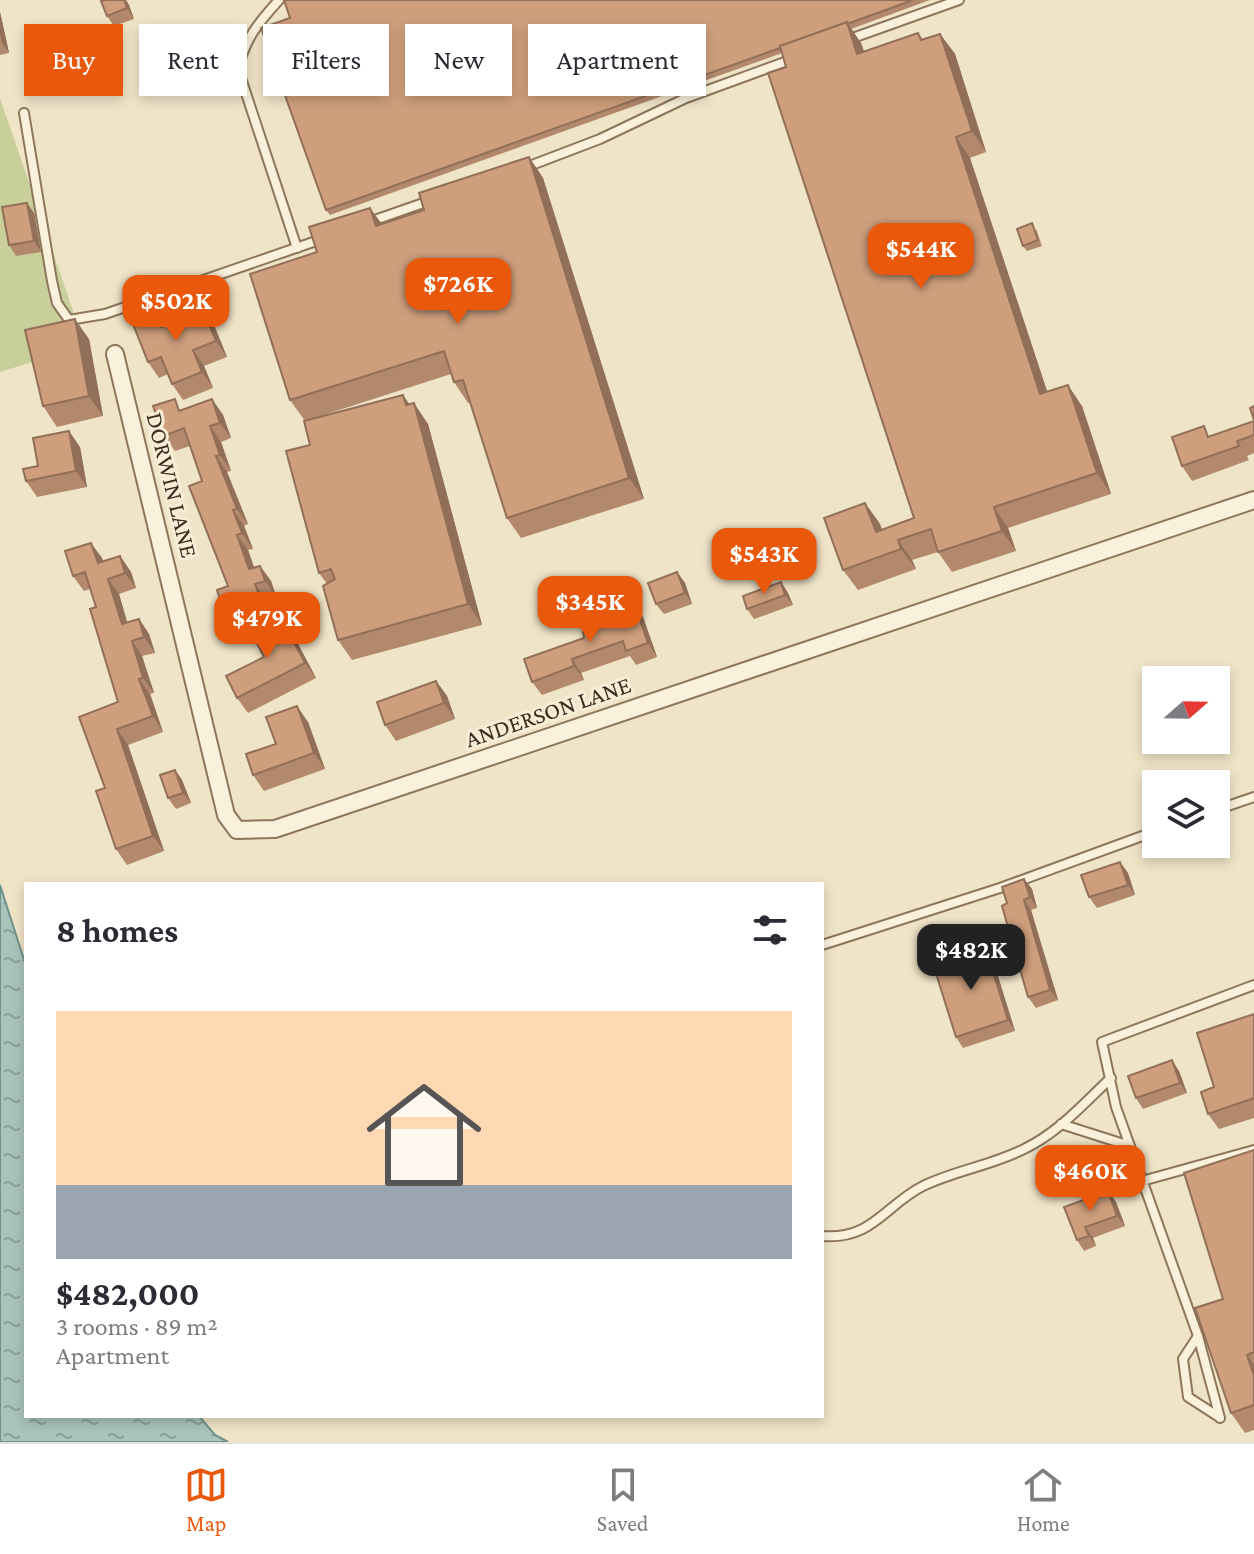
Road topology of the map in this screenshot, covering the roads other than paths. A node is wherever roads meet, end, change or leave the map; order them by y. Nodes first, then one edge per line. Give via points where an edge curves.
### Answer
1 (279, 0) edge
2 (959, 0) edge
3 (839, 43) edge
4 (798, 58) edge
5 (24, 113) dead end
6 (508, 173) edge
7 (439, 197) edge
8 (356, 226) edge
9 (327, 237) edge
10 (297, 248) junction
11 (115, 354) dead end
12 (1254, 500) edge
13 (1254, 797) edge
14 (1230, 805) edge
15 (226, 815) joint
16 (1142, 836) edge
17 (824, 944) edge
18 (1254, 985) edge
19 (1111, 1078) junction
20 (1061, 1124) junction
21 (1130, 1146) junction
22 (1254, 1150) edge
23 (1142, 1181) junction
24 (824, 1236) edge
25 (1198, 1336) junction

1 - 10 lane via 253,27 238,69
2 - 3 lane
4 - 6 lane via 686,98 600,139
5 - 10 lane via 52,281 57,303 69,320 105,314
7 - 8 lane
9 - 10 lane
11 - 15 street, DORWIN LANE
12 - 15 street, ANDERSON LANE via 275,829 237,830
13 - 14 lane
16 - 17 lane
18 - 19 lane via 1102,1042
19 - 20 lane
19 - 21 lane
20 - 21 lane
20 - 24 lane via 1026,1149 919,1188 874,1225
21 - 23 lane
22 - 23 lane
23 - 25 lane
25 - 25 lane via 1201,1350 1220,1418 1188,1397 1183,1359

